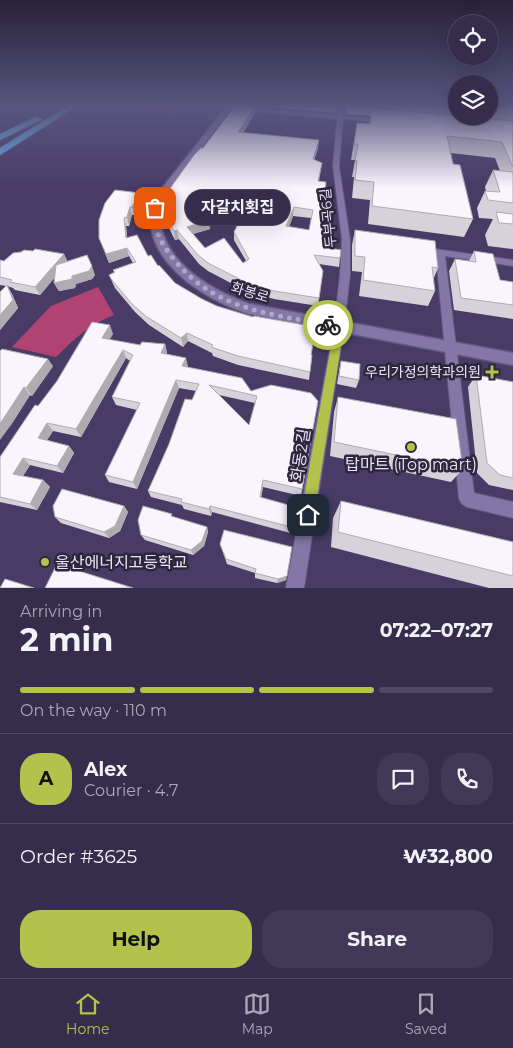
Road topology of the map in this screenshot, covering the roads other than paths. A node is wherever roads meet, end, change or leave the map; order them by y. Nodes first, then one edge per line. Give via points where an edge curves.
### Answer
1 (18, 133) edge
2 (29, 133) edge
3 (205, 133) edge
4 (339, 133) edge
5 (0, 144) edge
6 (0, 152) edge
7 (421, 250) edge
8 (440, 253) junction
9 (513, 263) edge
10 (339, 327) junction
11 (450, 348) junction
12 (513, 358) edge
13 (513, 510) edge
14 (295, 588) edge

1 - 5 highway
2 - 6 highway
3 - 10 street, 화봉로 via 157,201 154,222 161,244 196,283 229,302
4 - 10 street, 두부곡6길 via 336,166 351,240
7 - 8 street
8 - 9 street
8 - 11 street
10 - 11 street, 화봉로
10 - 14 street, 화동2길
11 - 12 street, 화봉로
11 - 13 street via 467,499

